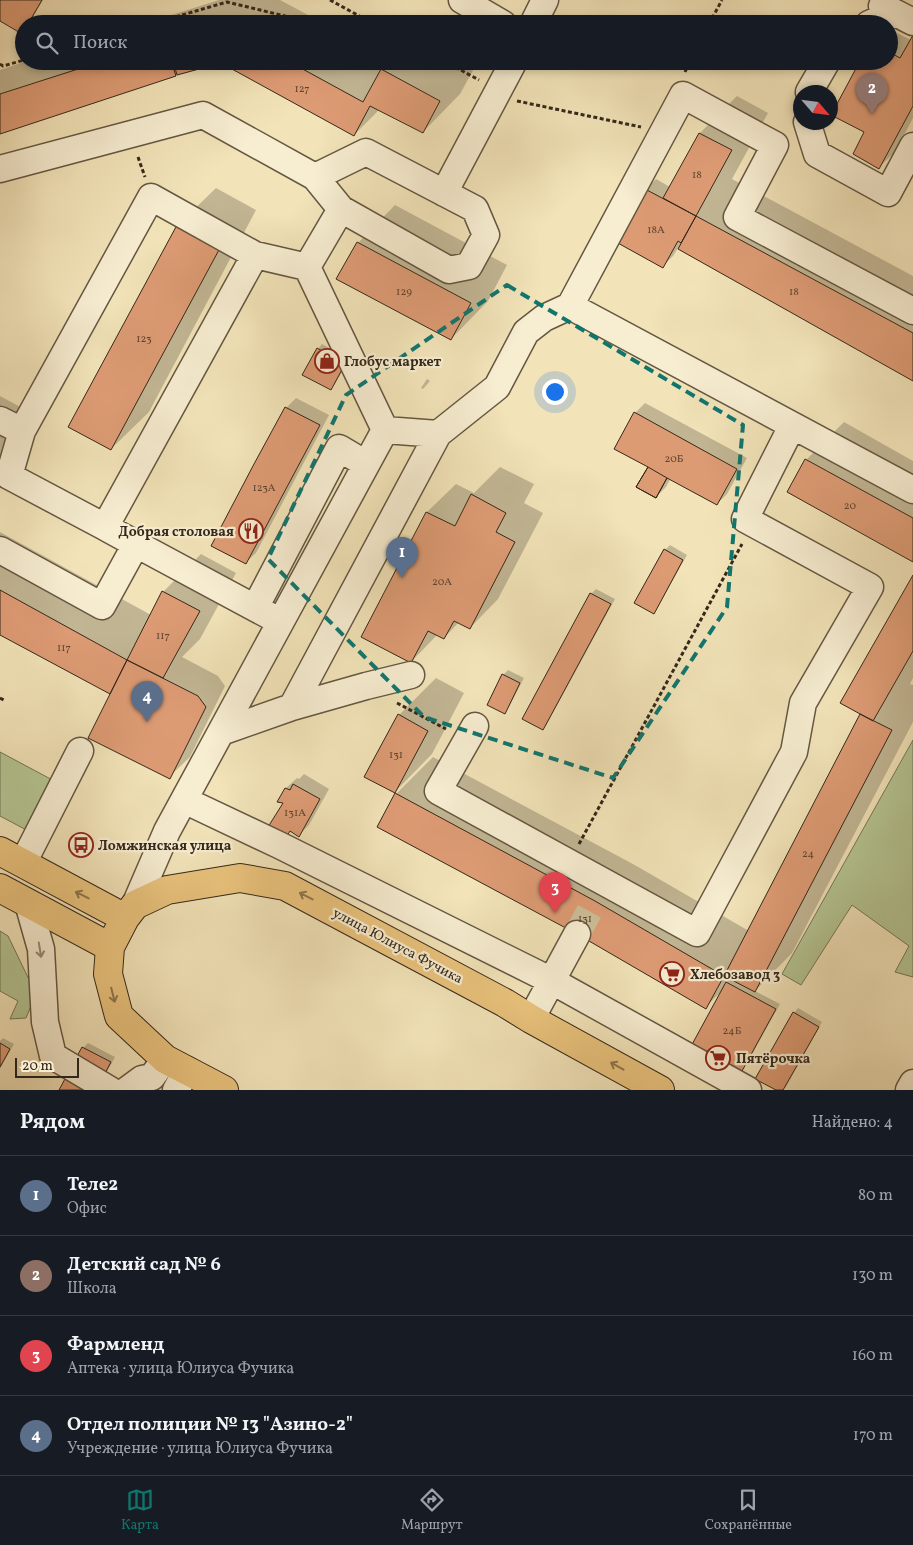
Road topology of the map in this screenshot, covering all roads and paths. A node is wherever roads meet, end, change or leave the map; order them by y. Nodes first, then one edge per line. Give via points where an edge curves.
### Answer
1 (330, 0) edge
2 (462, 0) edge
3 (545, 0) edge
4 (722, 0) edge
5 (182, 15) edge
6 (281, 15) edge
7 (358, 15) edge
8 (488, 15) edge
9 (538, 15) edge
10 (714, 15) edge
11 (15, 63) edge
12 (0, 64) edge
13 (461, 70) edge
14 (509, 70) edge
15 (822, 70) edge
16 (813, 85) edge
17 (498, 90) junction
18 (810, 130) edge
19 (663, 132) junction
20 (131, 134) junction
21 (913, 146) edge
22 (0, 169) edge
23 (315, 176) junction
24 (444, 193) junction
25 (151, 196) junction
26 (341, 209) junction
27 (255, 255) junction
28 (307, 267) junction
29 (570, 306) junction
30 (913, 311) edge
31 (11, 426) edge
32 (792, 426) junction
33 (385, 430) junction
34 (438, 434) junction
35 (366, 464) junction
36 (4, 484) edge
37 (913, 490) edge
38 (753, 524) junction
39 (105, 527) junction
40 (136, 544) junction
41 (0, 550) edge
42 (255, 608) junction
43 (280, 622) junction
44 (411, 675) dead end
45 (366, 686) junction
46 (0, 698) edge
47 (4, 700) dead end
48 (292, 707) junction
49 (221, 732) junction
50 (471, 733) joint
51 (80, 751) dead end
52 (184, 800) junction
53 (11, 857) edge
54 (569, 862) junction
55 (0, 888) edge
56 (28, 903) junction
57 (130, 912) junction
58 (577, 934) tunnel mouth
59 (110, 946) junction
60 (552, 981) junction
61 (531, 1019) junction
62 (176, 1073) edge
63 (913, 1083) edge
64 (110, 1090) edge
65 (127, 1090) edge
66 (224, 1090) edge
67 (660, 1090) edge
68 (748, 1090) edge
69 (909, 1090) edge

1 - 7 path
2 - 8 street
3 - 9 street
4 - 10 path
5 - 6 path via 227,2
11 - 12 path
13 - 17 path
14 - 17 street
15 - 16 street
17 - 19 path via 520,102
17 - 24 street
18 - 21 street via 817,154 888,193
19 - 29 street
19 - 30 street via 683,95 775,145 737,217
20 - 22 street
20 - 23 street via 203,115
20 - 25 path
23 - 24 street via 366,152
23 - 26 street
24 - 26 street via 475,209 486,235 469,266 449,270
25 - 27 street
25 - 31 street
26 - 28 street
27 - 28 street
27 - 39 street
28 - 33 street
29 - 32 street
29 - 34 street via 544,318 526,332 498,387
31 - 36 street
32 - 37 street
32 - 38 street via 745,519
33 - 34 street
33 - 35 street
34 - 48 street
35 - 42 street via 338,448
35 - 43 street
36 - 39 street
38 - 54 path
38 - 54 street via 870,586 803,703 794,752 697,933 600,892
39 - 40 street
40 - 41 street via 102,606
40 - 42 street
42 - 43 street
43 - 49 street
44 - 45 street
45 - 48 street
45 - 50 path
46 - 47 path
48 - 49 street
49 - 52 street
50 - 54 street via 438,791
51 - 53 street
52 - 57 street
52 - 60 street
57 -> 53 main road
55 - 56 main road
56 - 59 main road
56 -> 64 street via 41,950 45,1022 53,1056
57 - 59 main road
61 -> 57 main road, улица Юлиуса Фучика via 285,886 240,878 166,890
58 - 60 street
59 -> 62 main road via 108,974 119,1016
60 - 61 street
60 - 68 street
67 -> 61 main road, улица Юлиуса Фучика
62 - 65 street via 142,1078
62 - 66 main road
63 - 69 street

